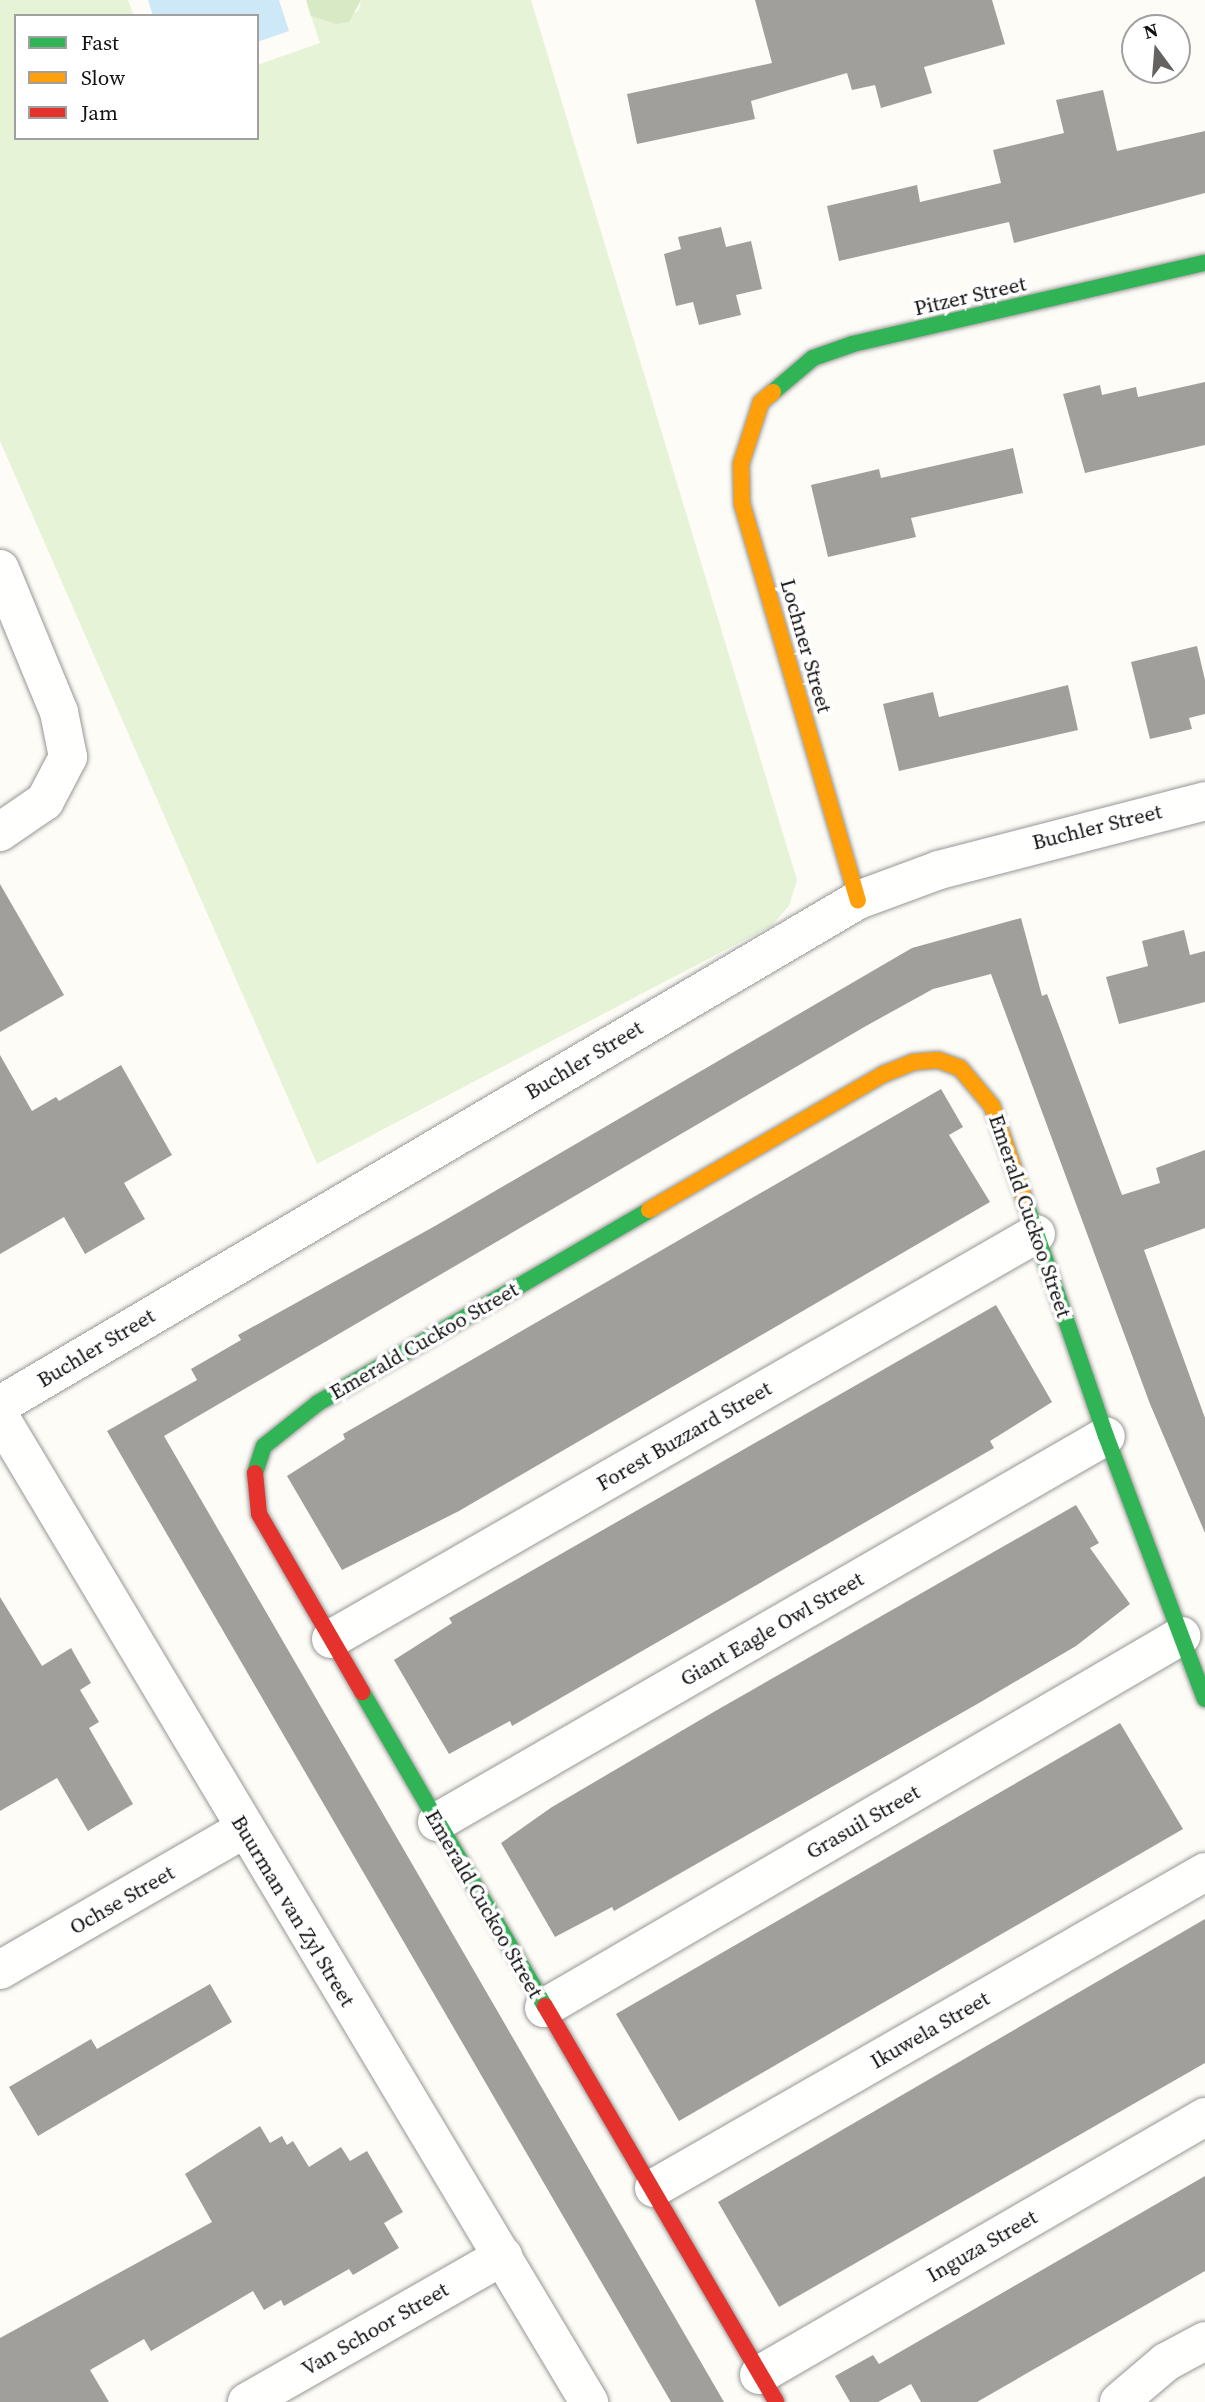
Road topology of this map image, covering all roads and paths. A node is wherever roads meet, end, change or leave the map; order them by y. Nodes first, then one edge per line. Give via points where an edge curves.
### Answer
1 (1205, 263) edge
2 (761, 402) joint
3 (0, 569) edge
4 (1205, 801) edge
5 (0, 832) edge
6 (858, 900) junction
7 (1036, 1234) junction
8 (0, 1405) edge
9 (0, 1417) edge
10 (1106, 1436) junction
11 (1181, 1636) junction
12 (331, 1639) junction
13 (1205, 1699) edge
14 (437, 1822) junction
15 (244, 1829) junction
16 (1205, 1872) edge
17 (0, 1970) edge
18 (544, 2008) junction
19 (1205, 2116) edge
20 (654, 2189) junction
21 (503, 2256) junction
22 (1205, 2341) edge
23 (767, 2389) edge
24 (1121, 2401) edge
25 (247, 2402) edge
26 (589, 2402) edge

1 - 2 street, Pitzer Street via 853,344 813,358
2 - 6 street, Lochner Street via 741,464 742,503
3 - 5 street via 59,712 68,757 45,801
4 - 6 street, Buchler Street via 952,866
6 - 8 street, Buchler Street
7 - 10 street, Emerald Cuckoo Street
7 - 12 street, Forest Buzzard Street
7 - 12 street, Emerald Cuckoo Street via 992,1106 960,1068 938,1060 914,1062 884,1074 318,1402 275,1433 254,1465 259,1514
9 - 15 street, Buurman van Zyl Street
10 - 11 street, Emerald Cuckoo Street
10 - 14 street, Giant Eagle Owl Street
11 - 13 street, Emerald Cuckoo Street
11 - 18 street, Grasuil Street
12 - 14 street, Emerald Cuckoo Street
14 - 18 street, Emerald Cuckoo Street
15 - 17 street, Ochse Street
15 - 21 street, Buurman van Zyl Street
16 - 20 street, Ikuwela Street
18 - 20 street, Emerald Cuckoo Street
19 - 23 street, Inguza Street
20 - 23 street, Emerald Cuckoo Street
21 - 25 street, Van Schoor Street
21 - 26 street, Buurman van Zyl Street
22 - 24 street via 1166,2362

